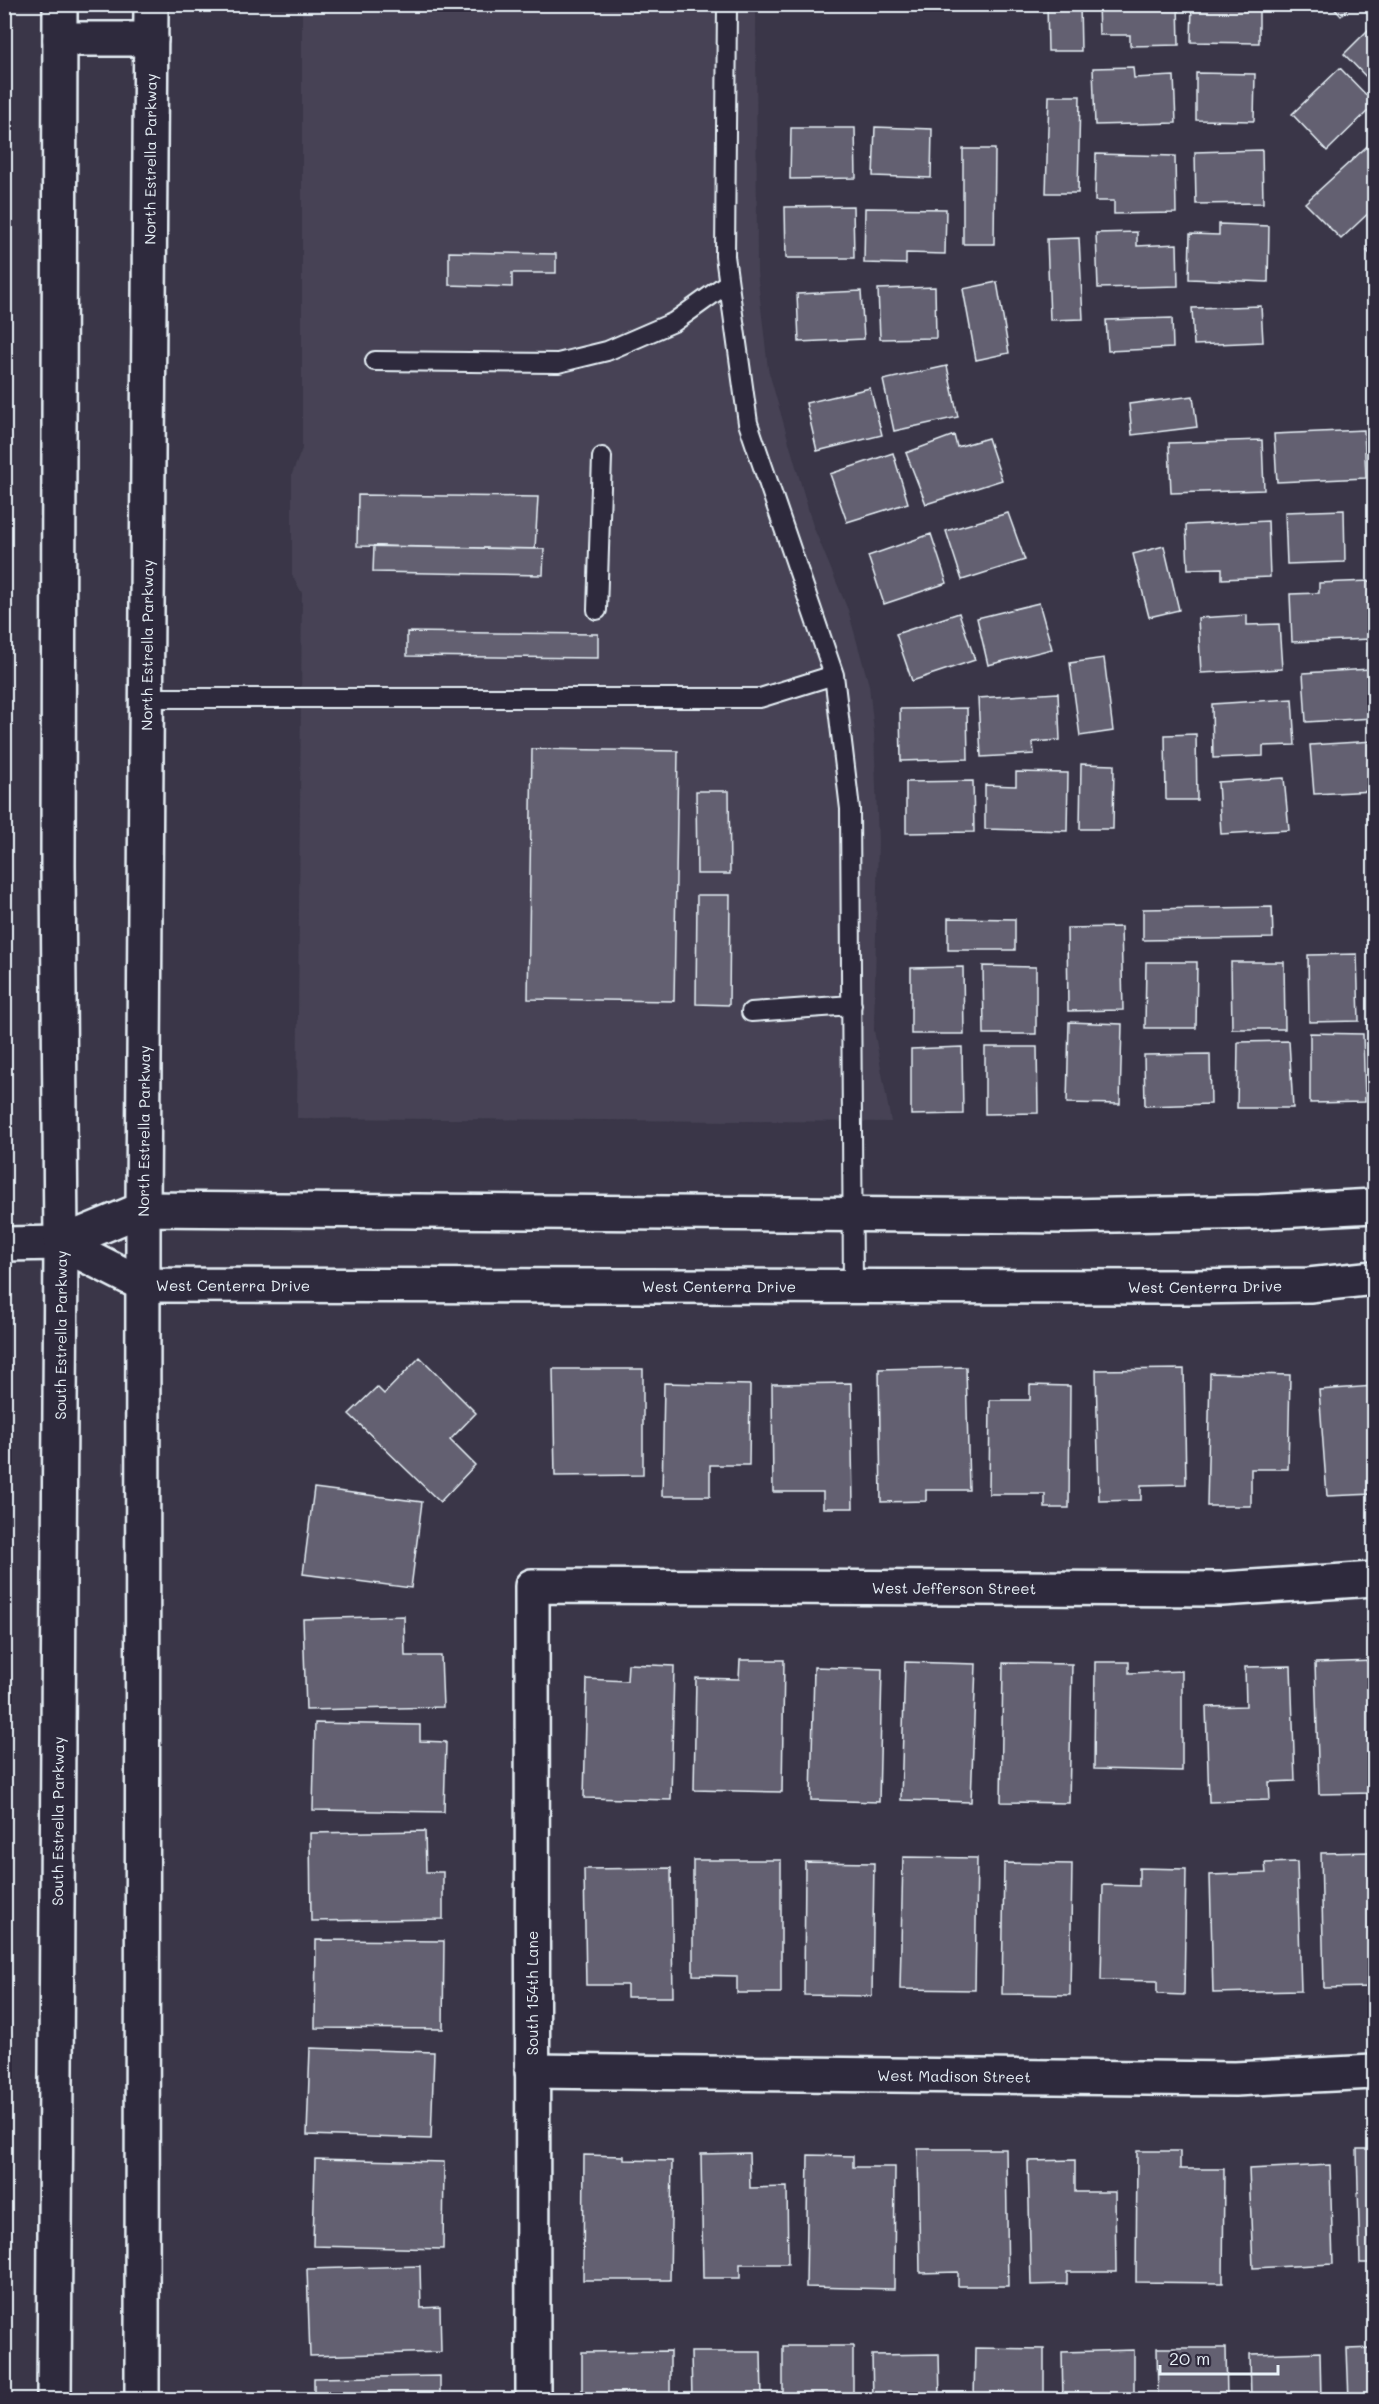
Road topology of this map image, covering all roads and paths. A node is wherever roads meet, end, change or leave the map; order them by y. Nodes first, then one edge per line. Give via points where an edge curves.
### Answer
1 (60, 4) edge
2 (151, 4) edge
3 (727, 4) edge
4 (60, 39) junction
5 (151, 39) junction
6 (729, 283) junction
7 (375, 361) dead end
8 (602, 457) dead end
9 (597, 610) dead end
10 (834, 675) junction
11 (147, 698) junction
12 (852, 1005) junction
13 (751, 1012) dead end
14 (1374, 1206) edge
15 (143, 1209) junction
16 (853, 1214) junction
17 (61, 1243) junction
18 (4, 1244) edge
19 (1374, 1278) edge
20 (144, 1285) junction
21 (853, 1287) junction
22 (1374, 1579) edge
23 (532, 1586) joint
24 (532, 2071) junction
25 (1374, 2072) edge
26 (54, 2400) edge
27 (142, 2400) edge
28 (532, 2400) edge

1 - 4 street
2 - 5 street, North Estrella Parkway
3 - 6 lane via 725,255
4 - 5 street
4 - 17 street
5 - 11 street, North Estrella Parkway
6 - 7 lane via 674,322 607,351 558,363
6 - 10 lane via 748,423
8 - 9 lane
10 - 11 lane via 760,698
10 - 12 lane via 850,809
11 - 15 street, North Estrella Parkway
12 - 13 lane
12 - 16 lane
14 - 16 street via 1068,1216
15 - 16 street
15 - 17 street
15 - 20 street, North Estrella Parkway
16 - 21 lane
17 - 18 street
17 - 20 street, West Centerra Drive
17 - 26 street, South Estrella Parkway
19 - 21 street, West Centerra Drive via 1309,1285
20 - 21 street, West Centerra Drive
20 - 27 street
22 - 23 street, West Jefferson Street via 1222,1590
23 - 24 street, South 154th Lane
24 - 25 street, West Madison Street via 1235,2079
24 - 28 street, South 154th Lane

